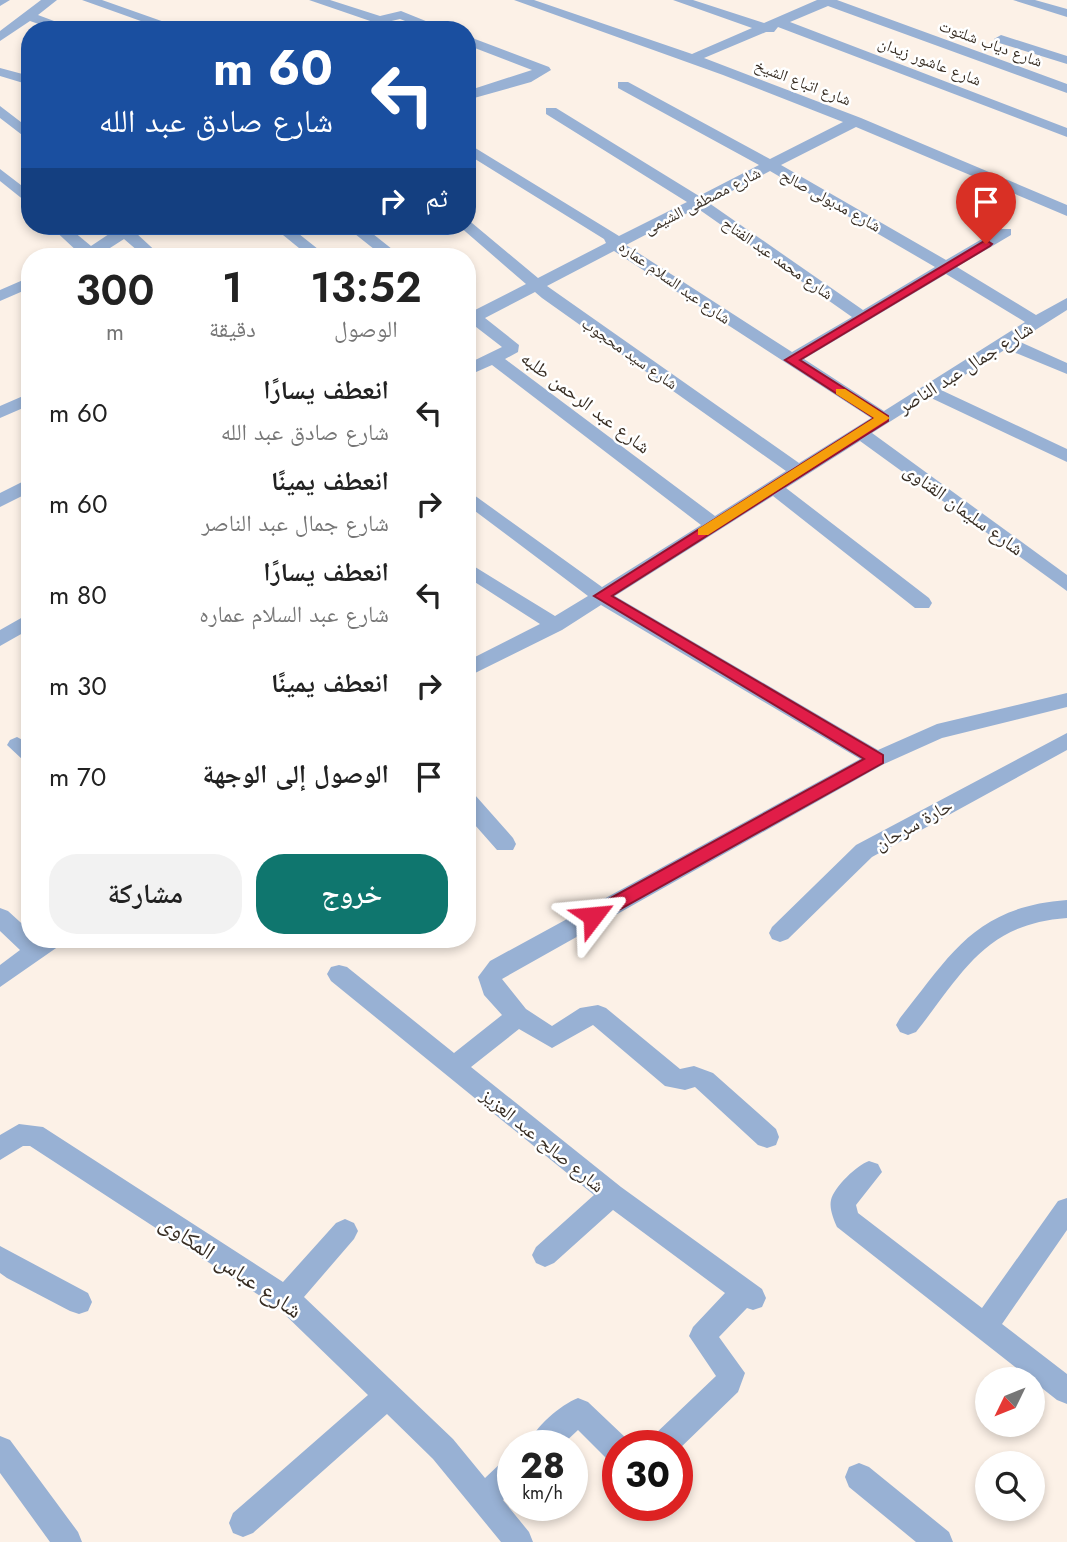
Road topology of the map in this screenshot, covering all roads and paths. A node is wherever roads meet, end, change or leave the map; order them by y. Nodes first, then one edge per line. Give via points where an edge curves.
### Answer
1 (50, 0) edge
2 (89, 0) edge
3 (316, 0) edge
4 (521, 0) edge
5 (680, 0) edge
6 (828, 0) edge
7 (1020, 0) edge
8 (1067, 13) edge
9 (30, 17) junction
10 (24, 21) edge
11 (43, 21) edge
12 (153, 21) edge
13 (417, 21) edge
14 (21, 23) edge
15 (775, 26) junction
16 (0, 37) edge
17 (1001, 39) dead end
18 (476, 44) edge
19 (693, 58) junction
20 (1067, 60) edge
21 (0, 72) edge
22 (21, 78) edge
23 (623, 85) dead end
24 (1067, 89) edge
25 (476, 93) edge
26 (0, 110) edge
27 (551, 111) dead end
28 (856, 121) junction
29 (21, 129) edge
30 (1067, 133) edge
31 (476, 154) edge
32 (769, 166) junction
33 (0, 173) edge
34 (21, 192) edge
35 (698, 202) junction
36 (1067, 211) edge
37 (1005, 232) dead end
38 (476, 234) edge
39 (67, 235) edge
40 (116, 235) edge
41 (130, 235) edge
42 (292, 235) edge
43 (365, 235) edge
44 (615, 245) junction
45 (79, 248) edge
46 (98, 248) edge
47 (144, 248) edge
48 (308, 248) edge
49 (382, 248) edge
50 (946, 267) junction
51 (536, 285) junction
52 (21, 286) edge
53 (0, 296) edge
54 (1067, 303) edge
55 (476, 312) edge
56 (863, 317) junction
57 (476, 319) edge
58 (1036, 322) junction
59 (1005, 342) junction
60 (496, 357) junction
61 (791, 360) junction
62 (476, 367) edge
63 (1066, 367) edge
64 (928, 390) junction
65 (21, 402) edge
66 (0, 413) edge
67 (883, 418) junction
68 (860, 433) junction
69 (1067, 456) edge
70 (799, 472) junction
71 (774, 488) junction
72 (21, 489) edge
73 (0, 501) edge
74 (476, 503) edge
75 (714, 525) junction
76 (476, 574) edge
77 (1067, 585) edge
78 (601, 596) junction
79 (922, 603) dead end
80 (555, 625) junction
81 (21, 626) edge
82 (0, 639) edge
83 (476, 665) edge
84 (1067, 700) edge
85 (1067, 741) edge
86 (877, 759) junction
87 (476, 811) edge
88 (505, 844) dead end
89 (1067, 909) edge
90 (0, 917) edge
91 (21, 931) edge
92 (780, 933) dead end
93 (40, 948) edge
94 (338, 974) dead end
95 (0, 978) edge
96 (518, 1016) junction
97 (908, 1025) dead end
98 (453, 1068) junction
99 (767, 1137) dead end
100 (0, 1149) edge
101 (869, 1172) dead end
102 (612, 1195) junction
103 (1067, 1209) edge
104 (345, 1231) dead end
105 (545, 1255) dead end
106 (0, 1258) edge
107 (286, 1298) junction
108 (79, 1302) dead end
109 (984, 1326) junction
110 (1067, 1391) edge
111 (388, 1395) junction
112 (558, 1430) edge
113 (680, 1430) edge
114 (602, 1434) edge
115 (0, 1450) edge
116 (859, 1477) dead end
117 (497, 1486) edge
118 (483, 1499) junction
119 (243, 1523) dead end
120 (68, 1542) edge
121 (519, 1542) edge
122 (939, 1542) edge

1 - 9 street
2 - 12 street
3 - 13 street via 379,20 401,15
4 - 19 street, شارع اتباع الشيخ
5 - 15 street, شارع عاشور زيدان
6 - 15 street
6 - 24 street, شارع دياب شلتوت
7 - 8 street
9 - 10 street
9 - 11 street
14 - 16 street
15 - 19 street
15 - 30 street, شارع عاشور زيدان
17 - 20 street
18 - 25 street via 544,70
19 - 28 street, شارع اتباع الشيخ
21 - 22 street
23 - 32 street, شارع مدبولى صالح
26 - 29 street
27 - 35 street, شارع محمد عبد الفتاح
28 - 32 street, شارع مصطفى الشيمى
28 - 36 street, شارع اتباع الشيخ
31 - 44 street, شارع عبد السلام عماره via 611,236
32 - 35 street, شارع مصطفى الشيمى
32 - 50 street, شارع مدبولى صالح
33 - 34 street
35 - 44 street, شارع مصطفى الشيمى
35 - 56 street, شارع محمد عبد الفتاح
37 - 50 street
38 - 51 street, شارع سيد محجوب
39 - 45 street
40 - 46 street
41 - 47 street
42 - 48 street
43 - 49 street
44 - 51 street, شارع مصطفى الشيمى
44 - 61 street, شارع عبد السلام عماره
50 - 56 street
50 - 58 street, شارع مدبولى صالح
51 - 55 street, شارع مصطفى الشيمى
51 - 70 street, شارع سيد محجوب
52 - 53 street
54 - 58 street, شارع جمال عبد الناصر
56 - 61 street
57 - 60 street, شارع عبد الرحمن طلبه via 511,345
58 - 59 street, شارع جمال عبد الناصر
59 - 63 street
59 - 64 street, شارع جمال عبد الناصر
60 - 62 street
60 - 75 street, شارع عبد الرحمن طلبه
61 - 67 street, شارع عبد السلام عماره
64 - 67 street, شارع جمال عبد الناصر
64 - 69 street
65 - 66 street
67 - 68 street, شارع جمال عبد الناصر
68 - 70 street, شارع جمال عبد الناصر
68 - 77 street, شارع سليمان القناوى
70 - 71 street, شارع جمال عبد الناصر
71 - 75 street, شارع جمال عبد الناصر
71 - 79 street
72 - 73 street
74 - 78 street
75 - 78 street, شارع جمال عبد الناصر
76 - 80 street
78 - 80 street, شارع جمال عبد الناصر
78 - 86 street
80 - 83 street, شارع جمال عبد الناصر
81 - 82 street
84 - 86 street via 937,732
85 - 92 street, حارة سرحان via 864,851
86 - 96 street via 498,968 490,977 492,988
87 - 88 street
89 - 97 street via 995,928 974,945
90 - 91 street
93 - 95 street
94 - 98 street, شارع صالح عبد العزيز
96 - 98 street
96 - 99 street via 552,1038 588,1014 598,1015 674,1079 698,1076 704,1080
98 - 102 street, شارع صالح عبد العزيز
100 - 107 street, شارع عباس المكاوى via 19,1135 34,1135
101 - 109 street via 847,1194 842,1212 846,1219
102 - 105 street
102 - 113 street, شارع صالح عبد العزيز via 749,1295 702,1336 732,1373 728,1383
103 - 109 street
104 - 107 street
106 - 108 street
107 - 111 street, شارع عباس المكاوى
109 - 110 street
111 - 118 street, شارع عباس المكاوى via 443,1449
111 - 119 street
112 - 114 street via 578,1411
115 - 120 street
116 - 122 street
117 - 118 street
118 - 121 street, شارع عباس المكاوى

